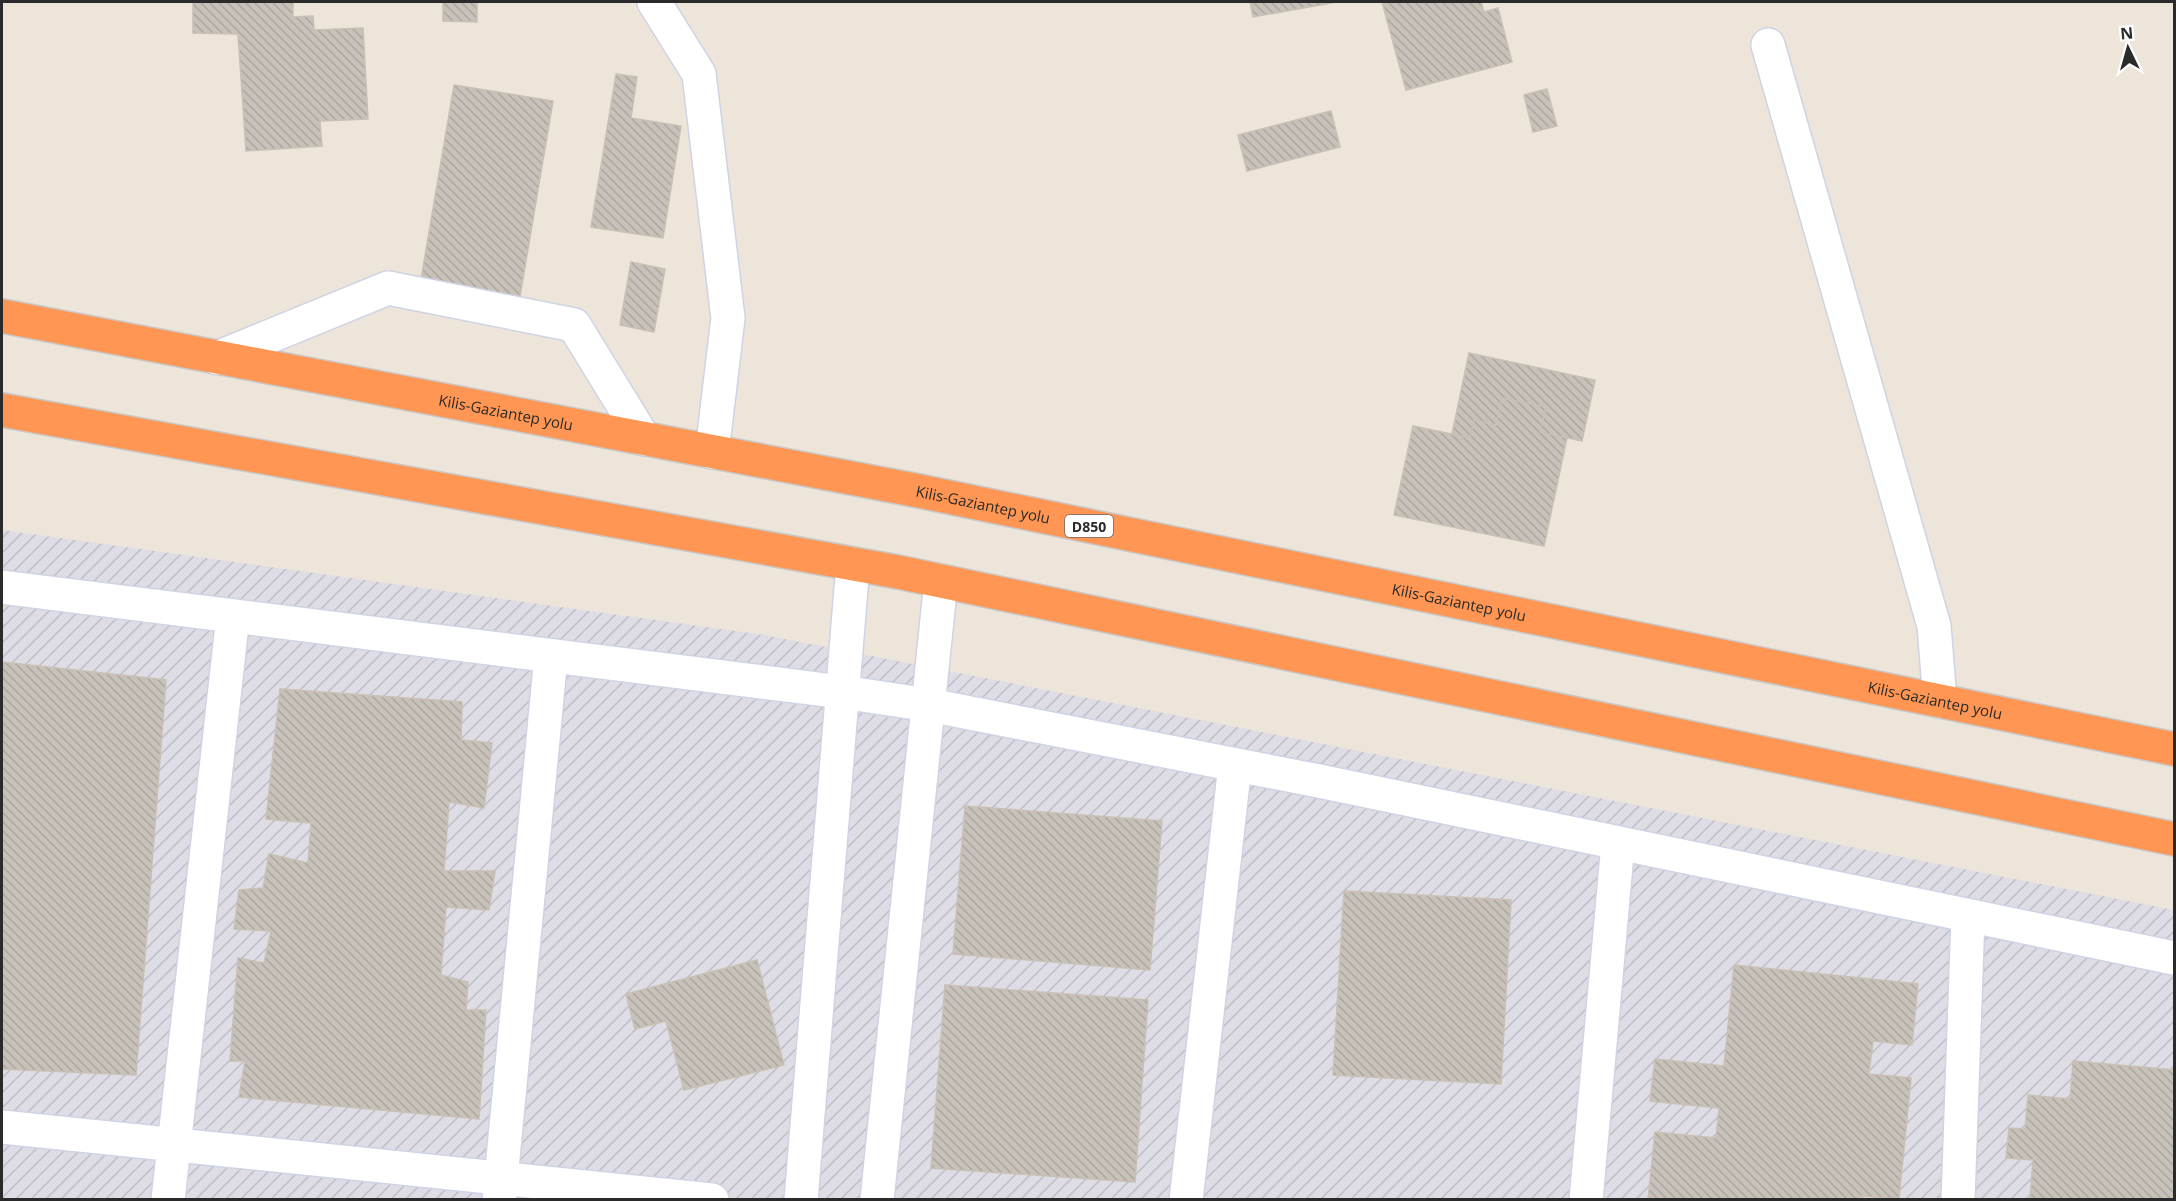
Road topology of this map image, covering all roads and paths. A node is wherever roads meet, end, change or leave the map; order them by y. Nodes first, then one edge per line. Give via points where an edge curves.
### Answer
1 (654, 2) edge
2 (1768, 45) dead end
3 (2, 316) edge
4 (217, 358) junction
5 (2, 410) edge
6 (644, 439) junction
7 (712, 452) junction
8 (853, 564) junction
9 (941, 580) junction
10 (2, 587) edge
11 (233, 616) junction
12 (550, 656) junction
13 (842, 692) junction
14 (1940, 701) junction
15 (928, 705) junction
16 (2175, 749) edge
17 (1235, 765) junction
18 (2175, 839) edge
19 (1618, 843) junction
20 (1968, 916) junction
21 (2175, 958) edge
22 (2, 1127) edge
23 (174, 1145) junction
24 (500, 1189) edge
25 (168, 1200) edge
26 (712, 1200) edge
27 (801, 1200) edge
28 (877, 1200) edge
29 (1186, 1200) edge
30 (1586, 1200) edge
31 (1958, 1200) edge

1 - 7 street via 699,74 728,318
2 - 14 street via 1934,626
3 - 4 highway, Kilis-Gaziantep yolu / D850
4 - 6 highway, Kilis-Gaziantep yolu / D850
4 - 6 street via 388,288 574,325
5 - 8 highway
6 - 7 highway, Kilis-Gaziantep yolu / D850
7 - 14 highway, Kilis-Gaziantep yolu / D850
8 - 9 highway
8 - 13 street
9 - 15 street
9 - 18 highway
10 - 11 street
11 - 12 street
11 - 23 street
12 - 13 street
12 - 24 street
13 - 15 street
13 - 27 street
14 - 16 highway, Kilis-Gaziantep yolu / D850
15 - 17 street
15 - 28 street
17 - 19 street
17 - 29 street
19 - 20 street
19 - 30 street
20 - 21 street
20 - 31 street
22 - 23 street
23 - 24 street
23 - 25 street
24 - 26 street

